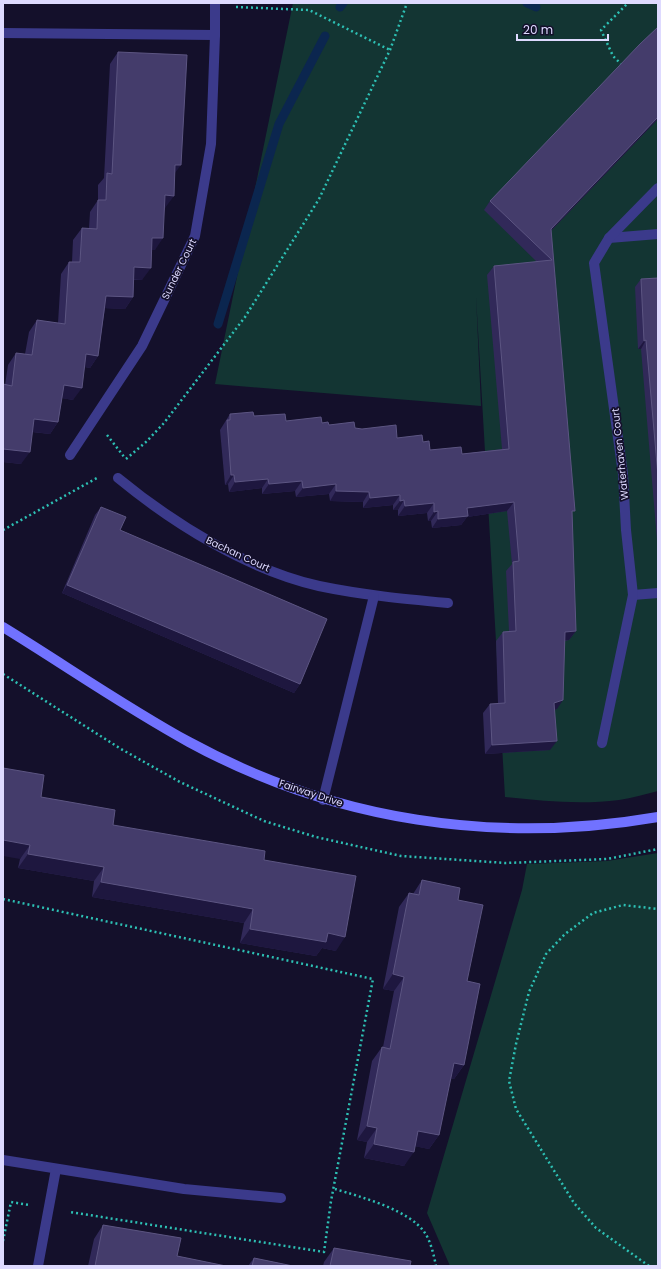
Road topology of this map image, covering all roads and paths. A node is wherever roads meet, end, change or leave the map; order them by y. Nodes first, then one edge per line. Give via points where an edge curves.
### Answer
1 (407, 3) edge
2 (628, 3) edge
3 (215, 4) edge
4 (3, 33) edge
5 (215, 35) junction
6 (390, 50) junction
7 (623, 66) edge
8 (658, 188) edge
9 (658, 234) edge
10 (609, 238) junction
11 (94, 419) junction
12 (70, 456) dead end
13 (126, 460) junction
14 (100, 476) dead end
15 (118, 478) dead end
16 (131, 488) junction
17 (3, 530) edge
18 (658, 593) edge
19 (632, 595) junction
20 (374, 596) junction
21 (448, 603) dead end
22 (3, 626) edge
23 (602, 743) dead end
24 (324, 800) junction
25 (658, 817) edge
26 (3, 899) edge
27 (658, 909) edge
28 (3, 1160) edge
29 (56, 1169) junction
30 (334, 1189) junction
31 (281, 1198) dead end
32 (49, 1208) junction
33 (3, 1241) edge
34 (38, 1266) edge
35 (436, 1266) edge
36 (649, 1266) edge

1 - 6 path
2 - 7 path via 601,30 613,56
3 - 5 lane, Sunder Court
3 - 6 path via 309,10
4 - 5 lane
5 - 11 lane, Sunder Court via 211,144 195,236 142,346
6 - 13 path via 319,199 245,317 164,423
8 - 10 lane, Waterhaven Court
9 - 10 lane
10 - 19 lane, Waterhaven Court via 594,263 623,474
11 - 12 lane, Sunder Court
11 - 13 path
13 - 16 path
14 - 17 path
15 - 16 lane, Bachan Court
16 - 20 lane, Bachan Court via 202,537 274,571 318,585
18 - 19 lane
19 - 23 lane, Waterhaven Court
20 - 21 lane, Bachan Court
20 - 24 lane
22 - 24 street, Fairway Drive via 190,743 244,769
24 - 25 street, Fairway Drive via 380,813 455,825 524,829 612,825
26 - 30 path via 373,979
27 - 36 path via 623,905 593,912 565,934 546,954 529,992 509,1082 516,1109 574,1203 596,1228
28 - 29 lane
29 - 31 lane via 184,1190
29 - 32 lane
30 - 32 path via 324,1252
30 - 35 path via 404,1214 425,1233
32 - 33 path via 11,1202
32 - 34 lane

